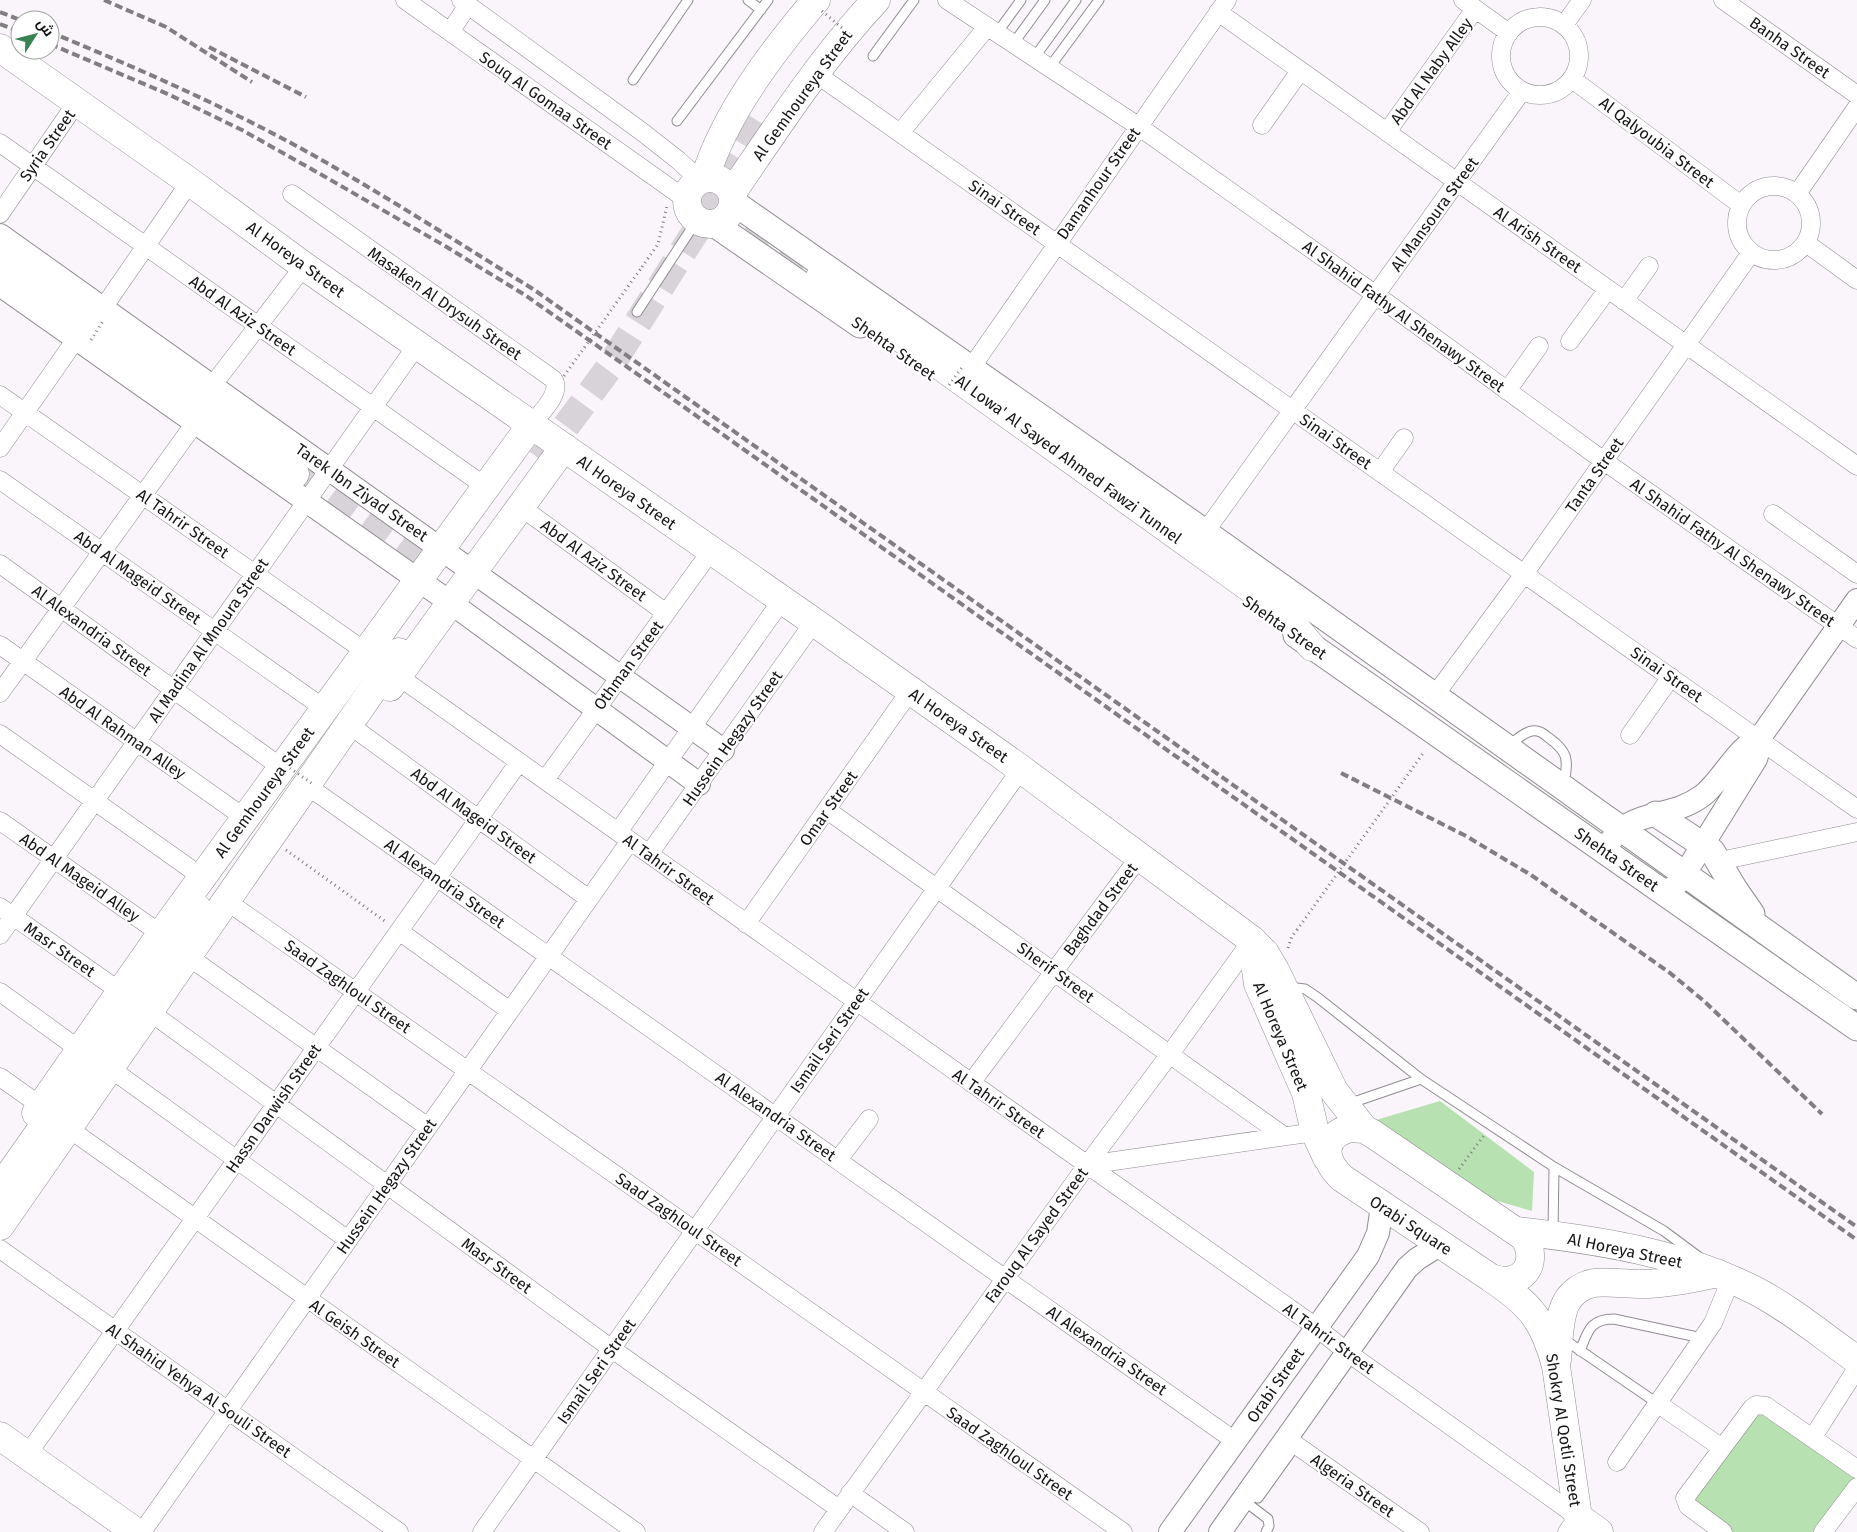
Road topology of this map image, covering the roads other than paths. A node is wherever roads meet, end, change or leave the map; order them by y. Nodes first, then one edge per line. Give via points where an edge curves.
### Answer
1 (405, 0) edge
2 (688, 0) edge
3 (748, 0) edge
4 (768, 0) edge
5 (857, 0) edge
6 (876, 0) edge
7 (914, 0) edge
8 (947, 0) edge
9 (1021, 0) edge
10 (1046, 0) edge
11 (1076, 0) edge
12 (1099, 0) edge
13 (1582, 0) edge
14 (1723, 0) edge
15 (465, 2) edge
16 (825, 4) edge
17 (1469, 4) edge
18 (1223, 6) edge
19 (761, 10) junction
20 (1564, 25) junction
21 (992, 30) junction
22 (450, 32) junction
23 (1508, 33) junction
24 (1013, 44) junction
25 (0, 48) edge
26 (873, 56) dead end
27 (1034, 58) junction
28 (1049, 68) junction
29 (1300, 71) junction
30 (815, 73) junction
31 (1572, 78) junction
32 (633, 80) dead end
33 (1522, 91) junction
34 (1857, 95) edge
35 (78, 102) junction
36 (1857, 107) edge
37 (677, 121) dead end
38 (1138, 126) junction
39 (1262, 126) dead end
40 (1386, 132) junction
41 (900, 133) junction
42 (722, 136) junction
43 (0, 143) edge
44 (756, 157) junction
45 (32, 166) junction
46 (190, 182) junction
47 (1457, 182) junction
48 (292, 194) dead end
49 (1797, 194) junction
50 (732, 197) junction
51 (696, 198) junction
52 (1741, 205) junction
53 (0, 214) edge
54 (0, 235) edge
55 (783, 236) junction
56 (1806, 243) junction
57 (1056, 244) junction
58 (145, 246) junction
59 (1751, 253) junction
60 (766, 260) junction
61 (0, 261) edge
62 (304, 266) junction
63 (1649, 266) dead end
64 (819, 280) tunnel mouth
65 (1857, 280) edge
66 (0, 285) edge
67 (1608, 290) junction
68 (1376, 295) junction
69 (1624, 301) junction
70 (636, 312) dead end
71 (103, 314) junction
72 (258, 326) junction
73 (84, 340) junction
74 (1570, 341) dead end
75 (417, 345) junction
76 (1686, 345) junction
77 (1539, 346) dead end
78 (967, 367) junction
79 (212, 386) junction
80 (1507, 391) junction
81 (0, 395) edge
82 (373, 407) junction
83 (1293, 410) junction
84 (25, 412) junction
85 (195, 423) junction
86 (531, 425) junction
87 (1404, 438) dead end
88 (0, 448) edge
89 (564, 448) junction
90 (1604, 461) junction
91 (1857, 466) edge
92 (329, 469) junction
93 (1380, 472) junction
94 (294, 474) tunnel mouth
95 (0, 480) edge
96 (486, 488) junction
97 (143, 495) junction
98 (306, 501) junction
99 (521, 506) junction
100 (1773, 514) dead end
101 (1205, 532) junction
102 (441, 549) junction
103 (711, 551) junction
104 (102, 552) junction
105 (0, 564) edge
106 (473, 572) junction
107 (255, 574) junction
108 (1524, 574) junction
109 (1857, 574) edge
110 (418, 580) junction
111 (782, 600) junction
112 (1857, 600) edge
113 (451, 604) junction
114 (62, 608) junction
115 (666, 613) junction
116 (814, 622) junction
117 (1839, 626) junction
118 (215, 631) junction
119 (424, 638) junction
120 (1857, 639) edge
121 (0, 645) edge
122 (388, 647) junction
123 (1312, 647) junction
124 (23, 661) junction
125 (620, 676) junction
126 (1671, 677) junction
127 (174, 689) junction
128 (910, 691) junction
129 (0, 693) edge
130 (1435, 695) junction
131 (325, 709) junction
132 (596, 710) junction
133 (692, 728) junction
134 (359, 732) junction
135 (0, 734) edge
136 (1630, 736) dead end
137 (1759, 739) junction
138 (136, 741) junction
139 (723, 750) junction
140 (520, 762) junction
141 (668, 762) junction
142 (286, 768) junction
143 (1021, 769) junction
144 (545, 780) junction
145 (699, 784) junction
146 (315, 788) junction
147 (95, 801) junction
148 (1857, 809) edge
149 (827, 810) junction
150 (1656, 814) junction
151 (245, 818) junction
152 (479, 819) junction
153 (0, 821) edge
154 (1620, 829) junction
155 (1857, 832) edge
156 (624, 837) junction
157 (1604, 851) junction
158 (1711, 852) junction
159 (649, 854) junction
160 (1140, 856) junction
161 (54, 858) junction
162 (1685, 874) junction
163 (202, 877) junction
164 (437, 878) junction
165 (937, 887) junction
166 (1666, 894) junction
167 (589, 900) junction
168 (235, 907) junction
169 (6, 912) edge
170 (746, 924) junction
171 (1762, 928) junction
172 (399, 931) junction
173 (160, 934) junction
174 (0, 935) edge
175 (1252, 940) junction
176 (549, 956) junction
177 (196, 962) junction
178 (1054, 971) junction
179 (1283, 986) junction
180 (0, 992) edge
181 (121, 992) junction
182 (356, 992) junction
183 (1857, 997) edge
184 (857, 1001) junction
185 (510, 1011) junction
186 (158, 1017) junction
187 (1857, 1028) edge
188 (316, 1048) junction
189 (80, 1050) junction
190 (1170, 1054) junction
191 (468, 1071) junction
192 (118, 1074) junction
193 (0, 1077) edge
194 (1421, 1079) junction
195 (971, 1083) junction
196 (276, 1104) junction
197 (41, 1106) junction
198 (1344, 1106) junction
199 (776, 1116) junction
200 (869, 1119) dead end
201 (428, 1128) junction
202 (1364, 1129) junction
203 (1315, 1132) junction
204 (75, 1133) junction
205 (1284, 1136) junction
206 (1327, 1158) junction
207 (237, 1160) junction
208 (838, 1160) junction
209 (1087, 1164) junction
210 (1554, 1167) junction
211 (16, 1177) edge
212 (388, 1184) junction
213 (1382, 1206) junction
214 (194, 1219) junction
215 (0, 1226) edge
216 (695, 1231) junction
217 (1517, 1231) junction
218 (1553, 1235) junction
219 (348, 1240) junction
220 (1441, 1244) junction
221 (0, 1249) edge
222 (1724, 1276) junction
223 (1005, 1278) junction
224 (1491, 1278) junction
225 (307, 1299) junction
226 (1316, 1327) junction
227 (115, 1330) junction
228 (1702, 1338) junction
229 (1570, 1344) junction
230 (612, 1349) junction
231 (1347, 1352) junction
232 (1857, 1360) edge
233 (1556, 1366) junction
234 (1857, 1368) edge
235 (923, 1392) junction
236 (1657, 1403) junction
237 (228, 1411) junction
238 (0, 1436) edge
239 (1812, 1437) junction
240 (1235, 1441) junction
241 (1291, 1442) junction
242 (1722, 1448) junction
243 (26, 1455) junction
244 (534, 1459) junction
245 (1617, 1462) dead end
246 (1857, 1469) edge
247 (1857, 1487) edge
248 (850, 1493) junction
249 (1247, 1506) junction
250 (839, 1509) junction
251 (1581, 1527) edge
252 (1830, 1530) edge
253 (136, 1532) edge
254 (142, 1532) edge
255 (399, 1532) edge
256 (482, 1532) edge
257 (636, 1532) edge
258 (823, 1532) edge
259 (905, 1532) edge
260 (1122, 1532) edge
261 (1170, 1532) edge
262 (1220, 1532) edge
263 (1266, 1532) edge
264 (1420, 1532) edge
265 (1723, 1532) edge

1 - 22 street, Souq Al Gomaa Street
2 - 32 lane
3 - 19 lane
4 - 19 lane
5 - 16 main road via 763,112 792,55
6 - 30 main road, Al Gemhoureya Street
7 - 26 lane
8 - 21 street, Al Shahid Fathy Al Shenawy Street
9 - 21 lane
10 - 24 lane
11 - 27 lane
12 - 28 lane
13 - 20 street
14 - 34 street, Banha Street
15 - 22 street
15 - 51 street, Souq Al Gomaa Street via 678,160
16 - 42 main road via 753,81
17 - 23 street
17 - 40 street, Abd Al Naby Alley
18 - 29 street, Al Arish Street
18 - 38 street, Damanhour Street
19 - 37 lane
20 - 23 street via 1541,17 1517,24
20 - 31 street via 1578,44 1578,68
21 - 24 street, Al Shahid Fathy Al Shenawy Street
21 - 41 street
22 - 51 street, Souq Al Gomaa Street
23 - 33 street via 1501,50 1501,60 1508,78
24 - 27 street, Al Shahid Fathy Al Shenawy Street
25 - 35 main road, Al Horeya Street
27 - 28 street, Al Shahid Fathy Al Shenawy Street
28 - 38 street, Al Shahid Fathy Al Shenawy Street
29 - 39 street
29 - 40 street, Al Arish Street
30 - 41 street, Sinai Street
30 - 44 main road, Al Gemhoureya Street
31 - 33 street via 1565,87 1550,94 1533,95
31 - 52 street, Al Qalyoubia Street
33 - 47 street, Al Mansoura Street
35 - 45 street, Syria Street
35 - 46 main road, Al Horeya Street
36 - 49 street
38 - 57 street, Damanhour Street
38 - 68 street, Al Shahid Fathy Al Shenawy Street
40 - 47 street, Al Arish Street
41 - 57 street, Sinai Street
42 - 44 main road via 737,152
42 - 51 main road
43 - 45 street, Abd Al Aziz Street
44 - 50 main road, Al Gemhoureya Street
45 - 53 street, Syria Street
45 - 58 street, Abd Al Aziz Street
46 - 58 street
46 - 62 main road, Al Horeya Street
47 - 67 street, Al Arish Street
47 - 68 street, Al Mansoura Street
48 - 86 street, Masaken Al Drysuh Street via 553,379 556,393
49 - 52 street via 1788,188 1766,186 1752,193
49 - 56 street via 1811,217
50 - 51 main road via 721,180 716,178
50 - 51 main road, Al Gemhoureya Street via 728,216
50 - 55 main road, Shehta Street
51 - 60 main road, Shehta Street
51 - 70 lane
52 - 59 street via 1737,215 1738,236
54 - 71 street, Tarek Ibn Ziyad Street
55 - 60 main road via 770,247
55 - 78 main road, Shehta Street
56 - 59 street via 1791,257 1781,260 1770,261
56 - 65 street
57 - 78 street, Damanhour Street
57 - 83 street, Sinai Street
58 - 71 street
58 - 72 street, Abd Al Aziz Street
59 - 76 street, Tanta Street
60 - 123 main road, Shehta Street via 954,390
61 - 94 main road
62 - 72 street
62 - 75 main road, Al Horeya Street
63 - 69 street
64 - 123 main road, Al Lowa' Al Sayed Ahmed Fawzi Tunnel via 1264,598
66 - 73 street
67 - 69 street, Al Arish Street
67 - 74 street
68 - 80 street, Al Shahid Fathy Al Shenawy Street
68 - 83 street, Al Mansoura Street
69 - 76 street, Al Arish Street
71 - 79 street, Tarek Ibn Ziyad Street
72 - 79 street
72 - 82 street, Abd Al Aziz Street
73 - 84 street
73 - 85 street
75 - 82 street, Al Madina Al Mnoura Street
75 - 86 main road, Al Horeya Street
76 - 90 street, Tanta Street
76 - 91 street, Al Arish Street
77 - 80 street
78 - 101 main road, Shehta Street
79 - 92 street, Tarek Ibn Ziyad Street
80 - 90 street, Al Shahid Fathy Al Shenawy Street
81 - 84 street, Al Tahrir Street
82 - 92 street, Al Madina Al Mnoura Street
82 - 96 street, Abd Al Aziz Street
83 - 93 street, Sinai Street
83 - 101 street, Al Mansoura Street
84 - 88 street
84 - 97 street, Al Tahrir Street
85 - 97 street
85 - 98 street
86 - 89 main road, Al Horeya Street
86 - 96 main road, Al Gemhoureya Street
87 - 93 street
89 - 99 main road, Al Gemhoureya Street
89 - 103 main road, Al Horeya Street
90 - 108 street, Tanta Street
90 - 117 street, Al Shahid Fathy Al Shenawy Street
92 - 98 street, Al Madina Al Mnoura Street
92 - 102 street, Tarek Ibn Ziyad Street
93 - 108 street, Sinai Street
95 - 104 street, Abd Al Mageid Street
96 - 102 main road, Al Gemhoureya Street
97 - 104 street
97 - 107 street, Al Tahrir Street
98 - 107 street, Al Madina Al Mnoura Street
98 - 110 street
99 - 106 main road, Al Gemhoureya Street
99 - 115 street, Abd Al Aziz Street
100 - 109 street
101 - 130 main road, Shehta Street
102 - 106 street, Tarek Ibn Ziyad Street
102 - 110 main road, Al Gemhoureya Street
103 - 111 main road, Al Horeya Street
103 - 115 street, Othman Street
104 - 114 street
104 - 118 street, Abd Al Mageid Street
105 - 114 street, Al Alexandria Street
106 - 113 main road, Al Gemhoureya Street
106 - 125 street, Tarek Ibn Ziyad Street
107 - 118 street, Al Madina Al Mnoura Street
107 - 122 street, Al Tahrir Street
108 - 126 street, Sinai Street
108 - 130 street, Tanta Street
110 - 113 street
110 - 122 main road, Al Gemhoureya Street
111 - 116 main road, Al Horeya Street
111 - 133 street, Hussein Hegazy Street
112 - 117 street
113 - 119 main road, Al Gemhoureya Street
113 - 132 street
114 - 124 street
114 - 127 street, Al Alexandria Street
115 - 125 street, Othman Street
116 - 128 main road, Al Horeya Street
116 - 139 street, Hussein Hegazy Street
117 - 120 street, Al Shahid Fathy Al Shenawy Street
117 - 137 street
118 - 127 street, Al Madina Al Mnoura Street
118 - 131 street, Abd Al Mageid Street
119 - 122 main road, Al Gemhoureya Street
119 - 122 main road via 425,627 420,617 410,611 399,612
121 - 124 street, Abd Al Rahman Alley
122 - 131 main road, Al Gemhoureya Street
122 - 134 main road, Al Gemhoureya Street
122 - 140 street, Al Tahrir Street
122 - 211 main road, Al Gemhoureya Street
123 - 157 main road, Shehta Street
124 - 129 street
124 - 138 street, Abd Al Rahman Alley
125 - 132 street, Othman Street
125 - 133 street, Tarek Ibn Ziyad Street
126 - 136 street
126 - 137 street, Sinai Street
127 - 138 street, Al Madina Al Mnoura Street
127 - 142 street, Al Alexandria Street
128 - 143 main road, Al Horeya Street
128 - 149 street, Omar Street
130 - 154 main road, Shehta Street
131 - 142 main road, Al Gemhoureya Street
132 - 141 street
132 - 144 street, Othman Street
133 - 139 street, Tarek Ibn Ziyad Street
133 - 141 street, Hussein Hegazy Street
134 - 146 main road, Al Gemhoureya Street
134 - 152 street, Abd Al Mageid Street
135 - 147 street
137 - 148 street, Sinai Street
137 - 150 street via 1746,746 1702,796 1681,808
137 - 158 street via 1756,759
138 - 147 street, Al Madina Al Mnoura Street
138 - 151 street, Abd Al Rahman Alley
139 - 145 street, Hussein Hegazy Street
140 - 144 street, Al Tahrir Street
140 - 152 street, Hassn Darwish Street
141 - 145 street
141 - 156 street, Hussein Hegazy Street
142 - 151 main road, Al Gemhoureya Street
143 - 160 main road, Al Horeya Street
143 - 165 street, Ismail Seri Street
144 - 156 street, Al Tahrir Street
145 - 159 street, Hussein Hegazy Street
146 - 164 street, Al Alexandria Street
146 - 168 main road, Al Gemhoureya Street
147 - 161 street, Al Madina Al Mnoura Street
147 - 163 street
149 - 165 street, Sherif Street
149 - 170 street, Omar Street
150 - 154 street via 1637,818
150 - 158 main road
151 - 163 main road, Al Gemhoureya Street
152 - 164 street, Hassn Darwish Street
152 - 167 street, Abd Al Mageid Street
153 - 161 street, Abd Al Mageid Alley
154 - 157 street
154 - 162 main road, Shehta Street
155 - 158 street
156 - 159 street, Al Tahrir Street
156 - 167 street, Hussein Hegazy Street
157 - 166 main road, Shehta Street
158 - 162 street
158 - 171 main road
159 - 170 street, Al Tahrir Street
160 - 175 main road, Al Horeya Street
160 - 178 street, Baghdad Street
161 - 169 street, Al Madina Al Mnoura Street
161 - 173 street, Abd Al Mageid Alley
162 - 166 street
162 - 171 main road, Shehta Street
163 - 173 main road, Al Gemhoureya Street
164 - 172 street, Hassn Darwish Street
164 - 176 street, Al Alexandria Street
165 - 178 street, Sherif Street
165 - 184 street, Ismail Seri Street
166 - 187 main road, Shehta Street
167 - 176 street, Hussein Hegazy Street
168 - 177 main road, Al Gemhoureya Street
168 - 182 street, Saad Zaghloul Street
169 - 174 street, Al Madina Al Mnoura Street
169 - 181 street, Masr Street
170 - 184 street, Al Tahrir Street
171 - 183 main road, Shehta Street
172 - 182 street, Hassn Darwish Street
172 - 185 street
173 - 181 main road, Al Gemhoureya Street
175 - 179 main road, Al Horeya Street via 1265,953
175 - 190 street, Farouq Al Sayed Street
175 - 203 main road, Al Horeya Street via 1258,984 1306,1093
176 - 185 street, Hussein Hegazy Street
176 - 199 street, Al Alexandria Street
177 - 186 main road, Al Gemhoureya Street
177 - 188 street
178 - 190 street, Sherif Street
178 - 195 street, Baghdad Street
179 - 194 lane via 1299,988 1317,997
179 - 198 main road, Al Horeya Street via 1326,1077
180 - 189 street
181 - 189 main road, Al Gemhoureya Street
182 - 188 street, Hassn Darwish Street
182 - 191 street, Saad Zaghloul Street
184 - 195 street, Al Tahrir Street
184 - 199 street, Ismail Seri Street
185 - 191 street, Hussein Hegazy Street
186 - 192 main road, Al Gemhoureya Street
186 - 196 street, Masr Street
188 - 196 street, Hassn Darwish Street
188 - 201 street
189 - 197 main road, Al Gemhoureya Street
190 - 205 street, Sherif Street
190 - 209 street, Farouq Al Sayed Street
191 - 201 street, Hussein Hegazy Street
191 - 216 street, Saad Zaghloul Street
192 - 204 main road, Al Gemhoureya Street
192 - 207 street
193 - 197 street
194 - 198 lane
194 - 210 lane
195 - 209 street, Al Tahrir Street
196 - 207 street, Hassn Darwish Street
196 - 212 street, Masr Street
197 - 211 main road, Al Gemhoureya Street via 15,1143
198 - 202 main road, Al Horeya Street
199 - 208 street, Al Alexandria Street
199 - 216 street, Ismail Seri Street
200 - 208 street
201 - 212 street, Hussein Hegazy Street
202 - 206 main road via 1350,1128 1338,1134 1330,1144
202 - 217 main road
203 - 205 street
203 - 206 main road, Al Horeya Street
204 - 211 main road, Al Gemhoureya Street via 53,1164
204 - 214 street, Al Geish Street
205 - 209 street
206 - 213 main road, Orabi Square via 1335,1172
207 - 214 street, Hassn Darwish Street
207 - 219 street
208 - 223 street, Al Alexandria Street
209 - 223 street, Farouq Al Sayed Street
209 - 226 street, Al Tahrir Street
210 - 218 lane
210 - 222 lane via 1664,1231
211 - 215 main road, Al Gemhoureya Street
212 - 219 street, Hussein Hegazy Street
212 - 230 street, Masr Street
213 - 220 main road, Orabi Square
213 - 226 street, Orabi Street via 1378,1233 1368,1256
214 - 225 street, Al Geish Street
214 - 227 street, Hassn Darwish Street
216 - 230 street, Ismail Seri Street
216 - 235 street, Saad Zaghloul Street
217 - 218 main road, Al Horeya Street
217 - 224 main road via 1529,1245 1531,1254 1526,1272 1510,1282
218 - 222 main road, Al Horeya Street via 1659,1254
219 - 225 street, Hussein Hegazy Street
220 - 224 main road, Orabi Square
220 - 231 street via 1407,1268
221 - 227 street, Al Shahid Yehya Al Souli Street
222 - 228 street via 1720,1308
222 - 229 main road via 1583,1286 1573,1293 1562,1314
222 - 232 main road, Al Horeya Street via 1782,1306
223 - 235 street, Farouq Al Sayed Street
223 - 240 street, Al Alexandria Street
224 - 233 main road, Shokry Al Qotli Street via 1516,1295 1530,1310 1551,1346
225 - 237 street, Hussein Hegazy Street
225 - 244 street, Al Geish Street
226 - 231 street, Al Tahrir Street
226 - 240 street, Orabi Street
227 - 237 street, Al Shahid Yehya Al Souli Street
227 - 243 street, Hassn Darwish Street
228 - 229 lane via 1605,1319
228 - 236 street
229 - 233 main road
229 - 236 lane
230 - 244 street, Ismail Seri Street
230 - 250 street, Masr Street
231 - 241 street
231 - 251 street, Al Tahrir Street
233 - 251 main road, Shokry Al Qotli Street
234 - 239 street
235 - 248 street, Farouq Al Sayed Street
235 - 260 street, Saad Zaghloul Street
236 - 242 street
236 - 245 street
237 - 254 street, Hussein Hegazy Street
237 - 255 street, Al Shahid Yehya Al Souli Street
238 - 243 main road
239 - 242 street via 1761,1404 1752,1408
239 - 246 street
240 - 261 street, Orabi Street
241 - 249 street
241 - 264 street, Algeria Street
242 - 265 street via 1685,1498 1688,1506
243 - 253 main road
244 - 256 street, Ismail Seri Street
244 - 257 street, Al Geish Street
247 - 252 street
248 - 250 street, Farouq Al Sayed Street
248 - 259 street
249 - 262 street
249 - 263 lane via 1268,1519
250 - 258 street, Farouq Al Sayed Street

